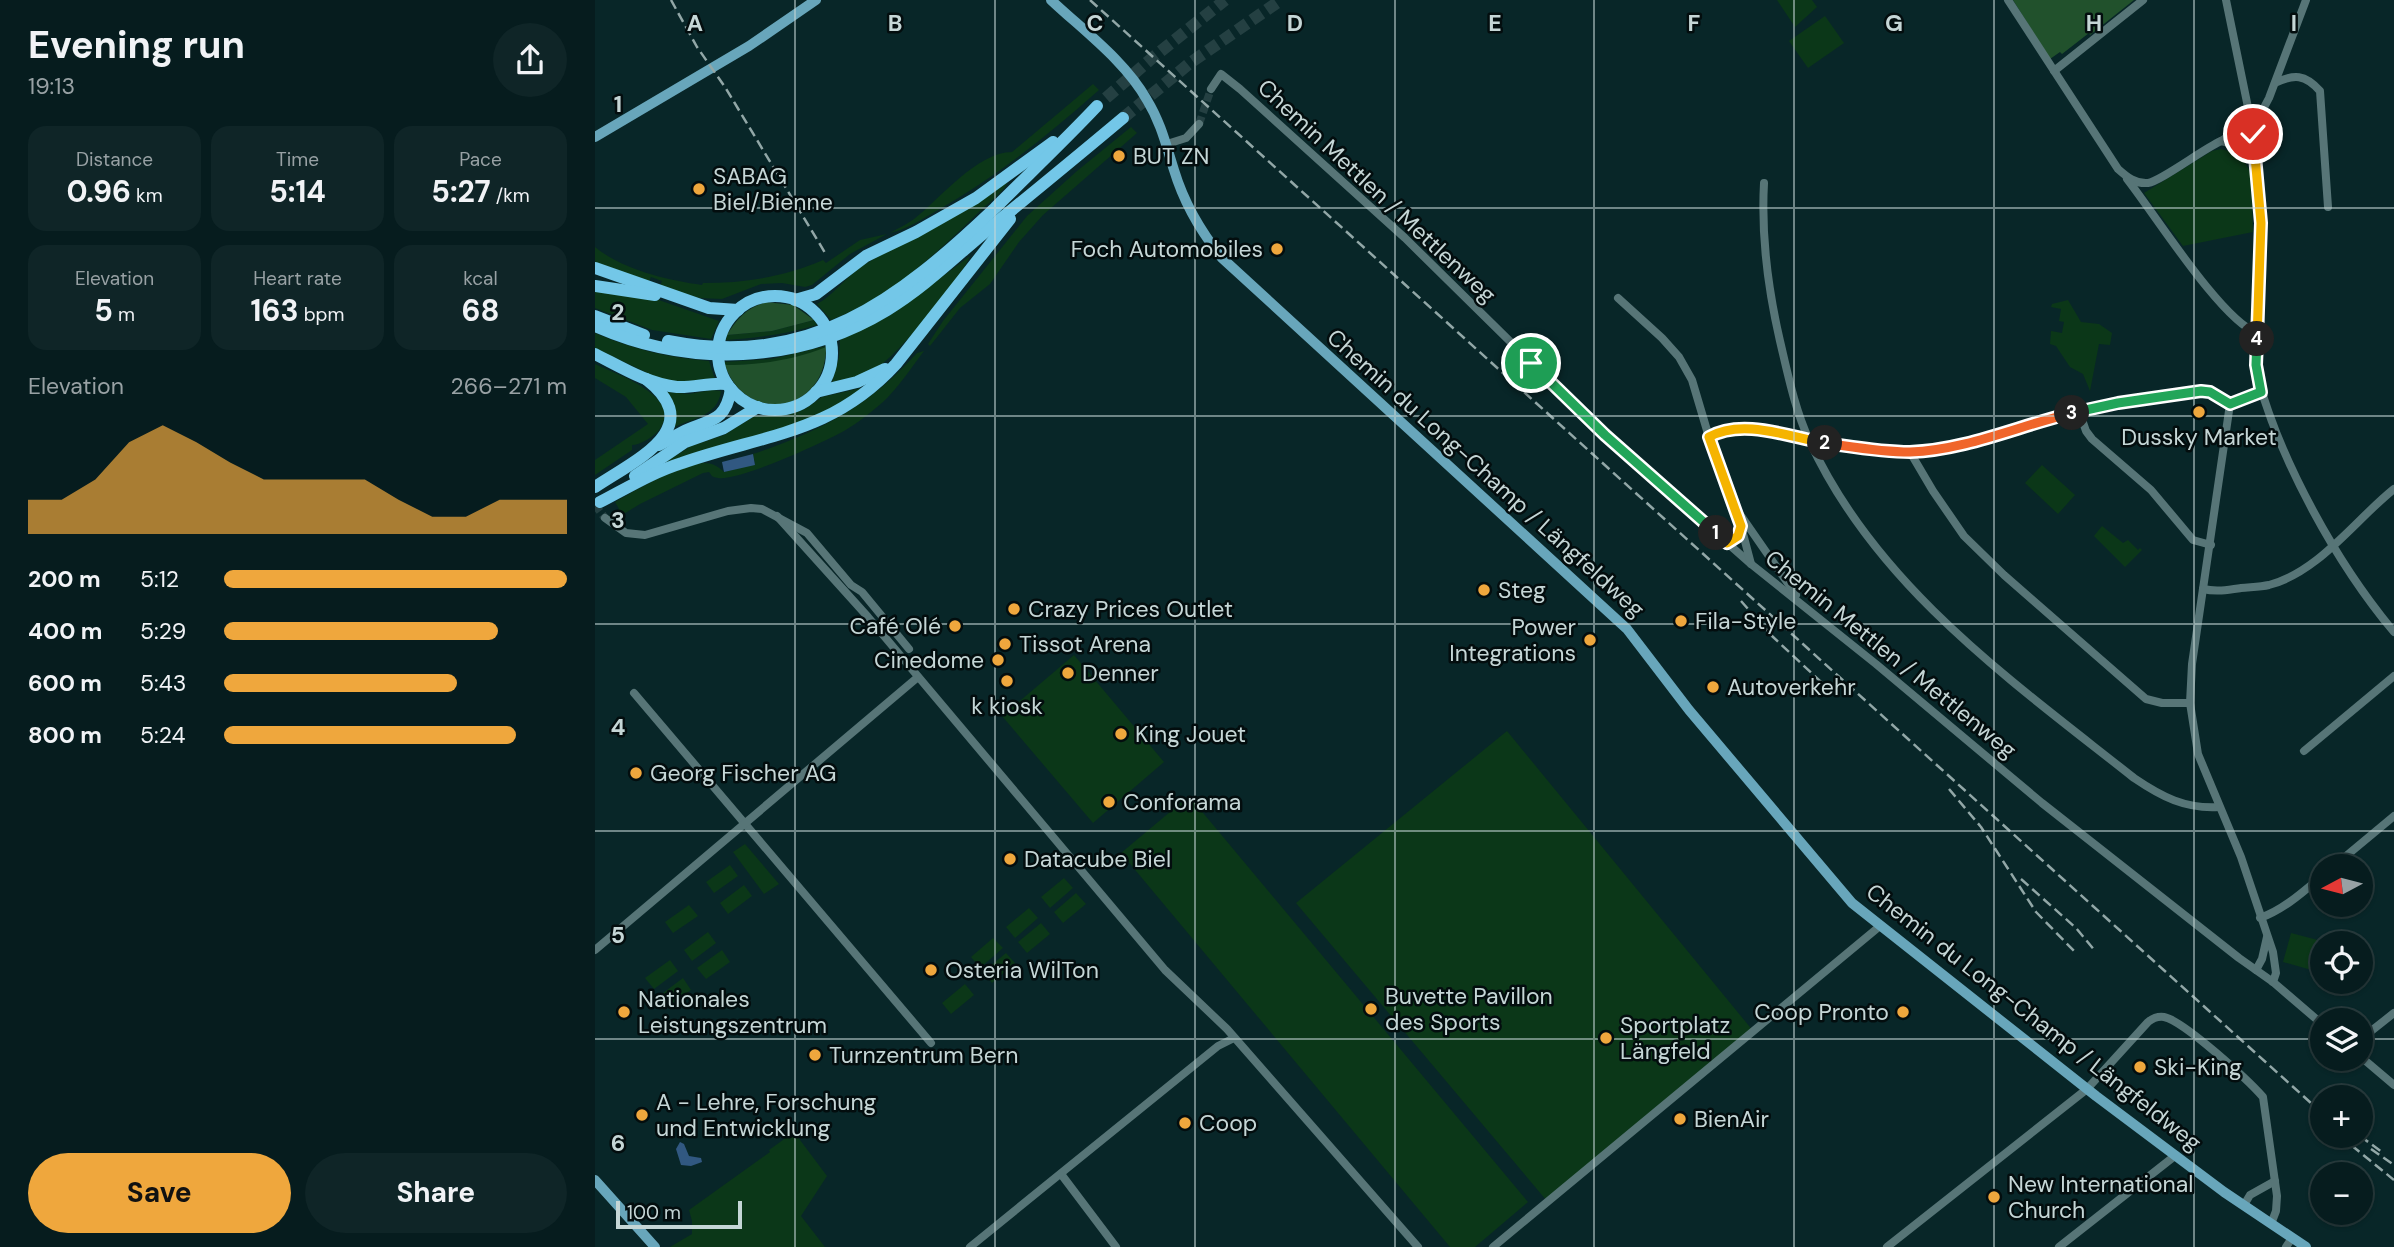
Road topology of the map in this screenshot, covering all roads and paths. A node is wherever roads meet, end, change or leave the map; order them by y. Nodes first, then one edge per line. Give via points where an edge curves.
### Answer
1 (816, 0) edge
2 (1051, 0) edge
3 (2008, 0) edge
4 (2143, 0) edge
5 (2226, 0) edge
6 (2305, 0) edge
7 (2054, 71) junction
8 (2274, 83) junction
9 (1211, 89) dead end
10 (1123, 118) tunnel mouth
11 (2251, 122) junction
12 (1199, 124) tunnel mouth
13 (595, 137) edge
14 (2221, 141) junction
15 (1167, 144) junction
16 (2255, 158) junction
17 (2126, 176) junction
18 (1053, 177) junction
19 (1764, 183) dead end
20 (2328, 207) dead end
21 (595, 268) edge
22 (595, 286) edge
23 (1618, 298) dead end
24 (683, 300) junction
25 (795, 300) junction
26 (737, 310) junction
27 (595, 316) edge
28 (595, 326) edge
29 (2257, 333) junction
30 (913, 343) junction
31 (595, 354) edge
32 (646, 379) junction
33 (729, 386) junction
34 (2261, 392) junction
35 (816, 393) junction
36 (2230, 404) junction
37 (758, 407) junction
38 (2079, 411) junction
39 (1709, 437) junction
40 (1809, 440) junction
41 (1910, 452) junction
42 (638, 458) junction
43 (595, 487) edge
44 (2394, 489) edge
45 (597, 503) edge
46 (1737, 510) junction
47 (777, 516) junction
48 (605, 519) tunnel mouth
49 (1741, 526) junction
50 (1727, 543) junction
51 (2211, 545) junction
52 (2334, 545) junction
53 (1751, 564) junction
54 (2203, 589) junction
55 (1804, 606) junction
56 (2394, 632) edge
57 (909, 649) dead end
58 (2394, 676) edge
59 (918, 677) junction
60 (634, 693) dead end
61 (2190, 703) junction
62 (2304, 751) dead end
63 (2219, 807) junction
64 (2394, 816) edge
65 (744, 824) junction
66 (2348, 854) edge
67 (2310, 887) edge
68 (2260, 918) junction
69 (1880, 926) junction
70 (2267, 937) junction
71 (595, 950) edge
72 (2256, 970) junction
73 (2273, 982) junction
74 (2394, 1013) edge
75 (2310, 1014) edge
76 (2373, 1030) edge
77 (1234, 1038) junction
78 (931, 1043) dead end
79 (2373, 1067) edge
80 (2394, 1085) edge
81 (2087, 1089) junction
82 (2176, 1156) junction
83 (1061, 1174) junction
84 (595, 1180) edge
85 (2274, 1181) junction
86 (2244, 1205) junction
87 (2271, 1224) junction
88 (2289, 1243) edge
89 (655, 1247) edge
90 (969, 1247) edge
91 (1116, 1247) edge
92 (1418, 1247) edge
93 (1493, 1247) edge
94 (1887, 1247) edge
95 (2059, 1247) edge
96 (2306, 1247) edge

1 - 13 main road
2 - 15 main road, Chemin du Long-Champ / Längfeldweg via 1131,78 1148,100
3 - 7 street
4 - 7 street
5 - 11 street
6 - 8 street
7 - 17 street
8 - 11 street via 2260,115
8 - 20 street via 2304,77 2320,91
9 - 50 street, Chemin Mettlen / Mettlenweg via 1221,74 1240,89 1405,238 1605,435
10 - 18 highway
11 - 14 street
11 - 16 street
12 - 15 street via 1186,138
14 - 16 street via 2242,146
14 - 17 street via 2154,182 2140,183
15 - 69 main road, Chemin du Long-Champ / Längfeldweg via 1189,208 1222,258 1627,629 1813,859 1852,903
16 - 29 street via 2261,223
17 - 29 street via 2206,287
18 - 28 highway via 903,299 823,340 763,353 708,355 650,345
18 - 30 highway via 1002,229
19 - 40 street via 1766,262 1776,325
21 - 24 highway
22 - 24 highway
23 - 39 street via 1679,357 1692,380
24 - 26 highway via 717,310
25 - 26 highway via 769,296
25 - 27 highway via 817,294 866,256 976,198 1102,102 927,270 884,302 845,322 790,340 722,346 661,339
25 - 35 highway via 822,322 832,345 828,374
26 - 33 highway via 727,322 718,348 719,365
29 - 34 street
30 - 35 highway via 876,374
30 - 45 highway via 872,387 828,416 781,436 673,466
31 - 32 highway
32 - 33 highway via 679,387
32 - 42 highway via 668,400 671,420 661,439
33 - 37 highway
33 - 42 highway via 727,405 717,418
34 - 36 street
34 - 52 street via 2299,482
35 - 37 highway via 791,408
36 - 38 street via 2201,391
36 - 51 street
37 - 45 highway via 730,425 679,446
38 - 41 street via 1970,443
38 - 51 street via 2092,439 2151,490 2193,540
39 - 40 street via 1720,431 1753,429
39 - 46 street
40 - 41 street
40 - 63 street via 1862,531 1986,660 2156,793 2200,808
41 - 61 street via 1964,536 2004,575 2146,699
42 - 43 highway
44 - 52 street
46 - 49 street
46 - 55 street
47 - 48 street via 761,509 739,509 645,535 626,533
47 - 57 street via 807,533
47 - 59 street
49 - 50 street via 1738,536
49 - 53 street
50 - 53 street, Chemin Mettlen / Mettlenweg
51 - 54 street
52 - 54 street via 2308,566 2270,585 2214,592
52 - 56 street
53 - 55 street, Chemin Mettlen / Mettlenweg
54 - 61 street
55 - 72 street, Chemin Mettlen / Mettlenweg via 2052,811
58 - 62 street
59 - 65 street
59 - 77 street via 1165,970
60 - 65 street
61 - 63 street via 2198,754
63 - 68 street
64 - 66 street
65 - 71 street
65 - 78 street
67 - 68 street
68 - 70 street
69 - 81 main road, Chemin du Long-Champ / Längfeldweg
69 - 93 street
70 - 72 street
70 - 73 street via 2276,962
72 - 73 street, Chemin Mettlen / Mettlenweg
73 - 75 street, Chemin Mettlen / Mettlenweg
74 - 76 street
77 - 83 street via 1218,1046
77 - 92 street
79 - 80 street
81 - 82 main road, Chemin du Long-Champ / Längfeldweg
81 - 85 street via 2148,1021 2167,1018 2263,1097
81 - 94 street
82 - 86 main road, Chemin du Long-Champ / Längfeldweg
82 - 95 street
83 - 90 street
83 - 91 street
84 - 89 main road
85 - 86 street via 2250,1195
85 - 87 street via 2276,1211
86 - 87 main road, Chemin du Long-Champ / Längfeldweg
87 - 88 main road, Chemin du Long-Champ / Längfeldweg
88 - 96 main road, Chemin du Long-Champ / Längfeldweg

